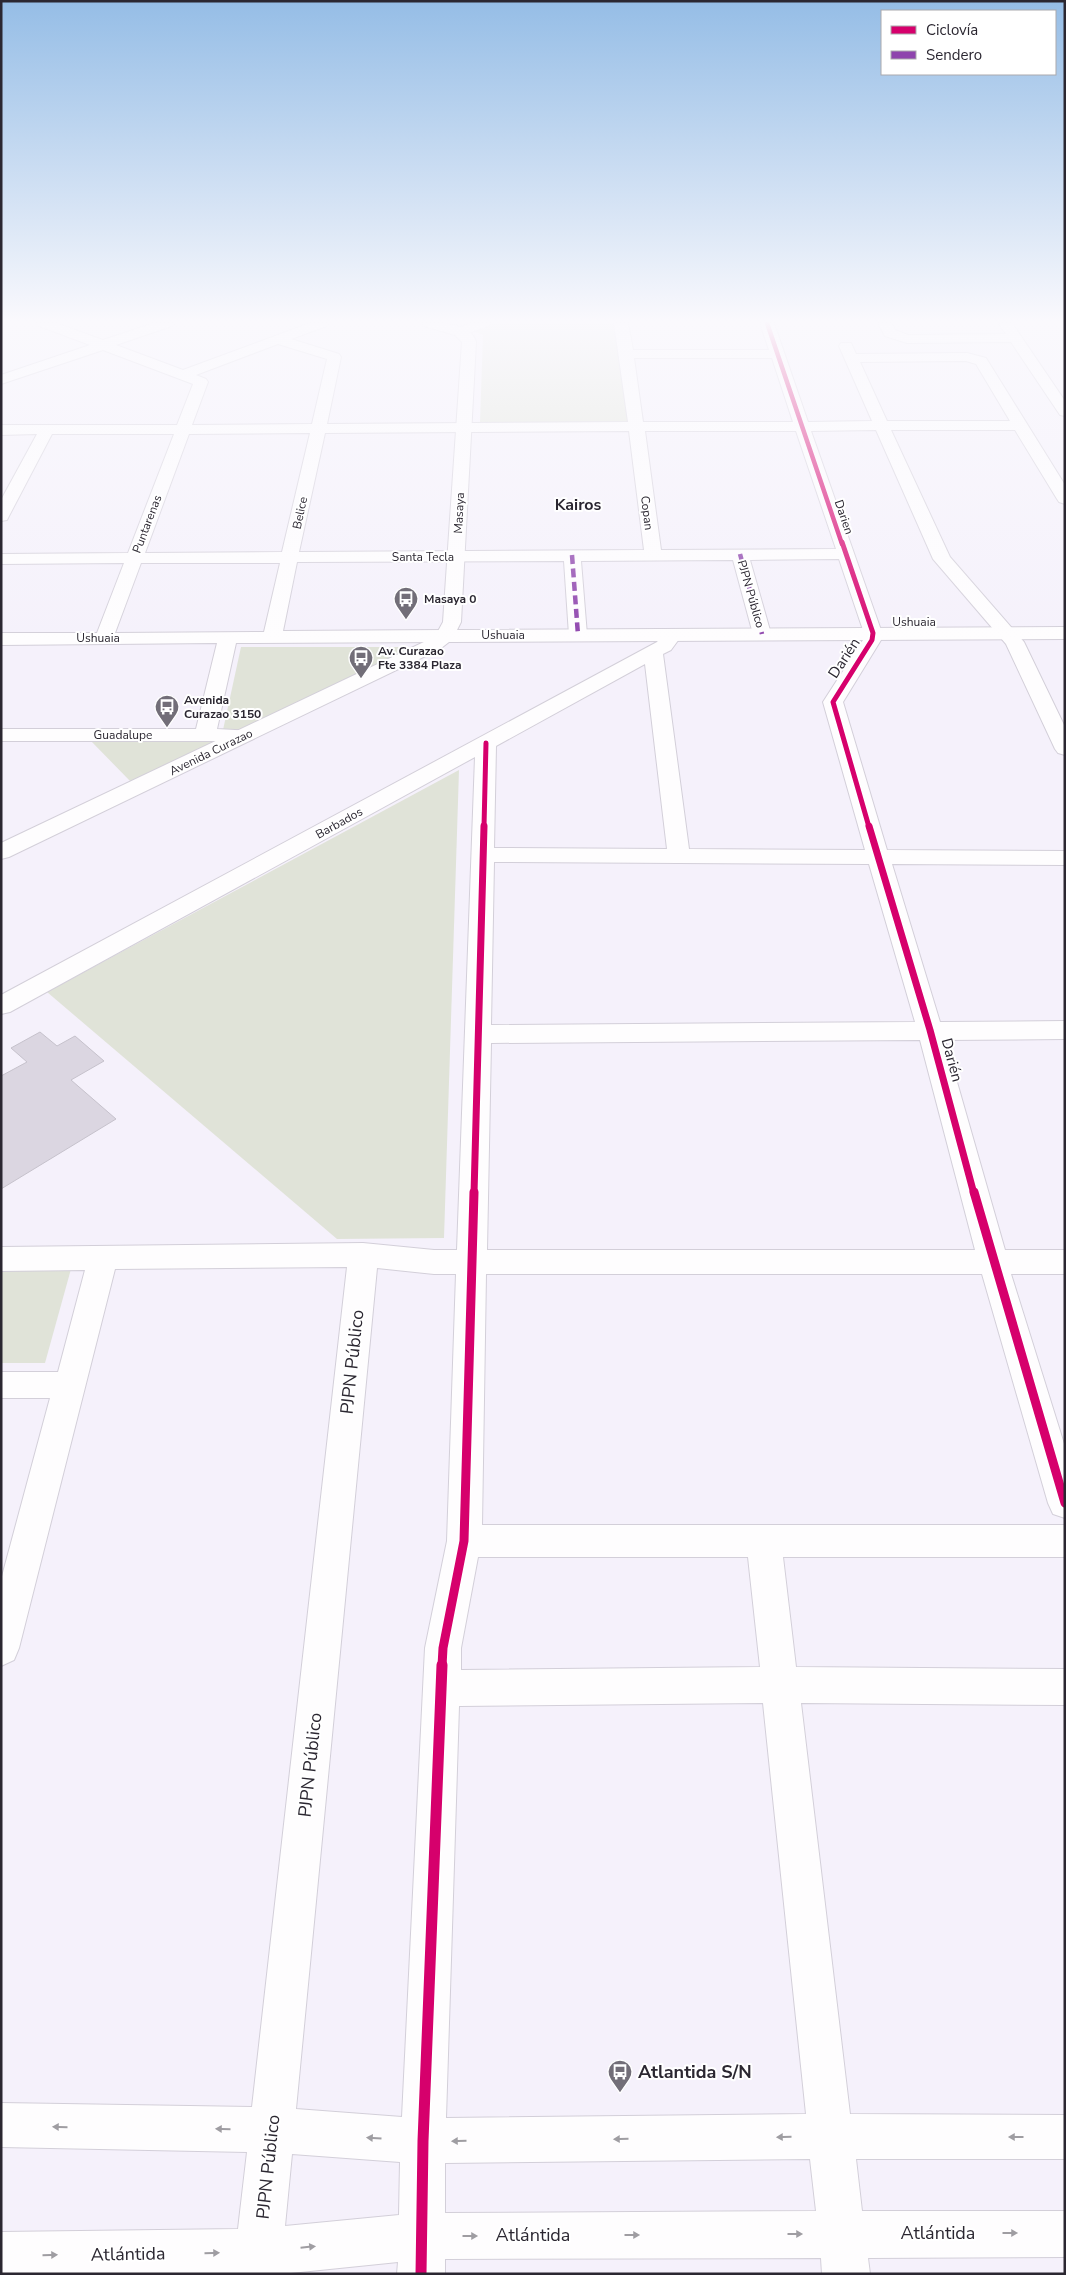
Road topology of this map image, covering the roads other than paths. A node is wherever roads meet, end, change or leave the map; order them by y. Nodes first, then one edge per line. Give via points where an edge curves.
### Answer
1 (160, 429) edge
2 (183, 429) edge
3 (318, 429) edge
4 (463, 429) edge
5 (636, 429) edge
6 (802, 429) edge
7 (882, 429) edge
8 (1023, 429) edge
9 (1, 430) edge
10 (47, 430) junction
11 (1065, 499) edge
12 (1, 516) edge
13 (740, 554) junction
14 (844, 554) junction
15 (652, 555) junction
16 (458, 556) junction
17 (572, 556) junction
18 (291, 557) junction
19 (134, 558) junction
20 (1, 559) edge
21 (1065, 632) edge
22 (873, 633) junction
23 (1008, 633) junction
24 (762, 634) junction
25 (578, 635) junction
26 (673, 635) junction
27 (445, 636) junction
28 (272, 637) junction
29 (104, 638) junction
30 (228, 638) junction
31 (1, 639) edge
32 (653, 652) junction
33 (1059, 724) edge
34 (1, 735) edge
35 (205, 735) junction
36 (246, 735) junction
37 (486, 743) junction
38 (1065, 749) edge
39 (1065, 839) edge
40 (1, 852) edge
41 (483, 855) junction
42 (679, 856) junction
43 (878, 857) junction
44 (1007, 857) junction
45 (1065, 858) edge
46 (1, 1006) edge
47 (930, 1030) junction
48 (1065, 1030) edge
49 (479, 1034) junction
50 (363, 1255) junction
51 (1, 1259) edge
52 (103, 1259) junction
53 (473, 1262) junction
54 (993, 1262) junction
55 (1065, 1262) edge
56 (1, 1385) edge
57 (71, 1385) junction
58 (1065, 1503) edge
59 (464, 1541) junction
60 (1065, 1541) edge
61 (764, 1542) junction
62 (1, 1648) edge
63 (781, 1685) junction
64 (443, 1688) junction
65 (1065, 1688) edge
66 (1, 2125) edge
67 (272, 2130) junction
68 (832, 2136) junction
69 (1065, 2137) edge
70 (423, 2141) junction
71 (1065, 2234) edge
72 (843, 2254) edge
73 (421, 2255) edge
74 (1, 2256) edge
75 (258, 2263) edge

1 - 10 street
2 - 19 street, Puntarenas
3 - 18 street, Belice
4 - 16 street, Masaya
5 - 15 street, Copan
6 - 14 street, Darien
7 - 23 street via 942,559
8 - 11 street
9 - 10 street
10 - 12 street
13 - 14 street, Santa Tecla
13 - 15 street, Santa Tecla
13 - 24 street, PJPN Público
14 - 22 street, Darien
15 - 17 street, Santa Tecla
16 - 17 street, Santa Tecla
16 - 18 street, Santa Tecla
16 - 27 street, Masaya via 452,622
17 - 25 street
18 - 19 street, Santa Tecla
18 - 28 street, Belice
19 - 20 street, Santa Tecla
19 - 29 street, Puntarenas
21 - 23 street, Ushuaia
22 - 23 street, Ushuaia
22 - 24 street, Ushuaia
22 - 43 street, Darién via 872,640 833,702
23 - 33 street
24 - 26 street, Ushuaia
25 - 26 street, Ushuaia
25 - 27 street, Ushuaia
26 - 32 street, Barbados via 664,646
27 - 28 street, Ushuaia
27 - 36 street, Avenida Curazao via 433,645
28 - 30 street, Ushuaia
29 - 30 street, Ushuaia
29 - 31 street, Ushuaia
30 - 35 street
32 - 37 street, Barbados
32 - 42 street
33 - 38 street
34 - 35 street, Guadalupe
35 - 36 street, Guadalupe
36 - 40 street, Avenida Curazao
37 - 41 street
37 - 46 street, Barbados
39 - 44 street via 1034,846
41 - 42 street
41 - 49 street
42 - 43 street
43 - 44 street
43 - 47 street, Darién
44 - 45 street
47 - 48 street
47 - 49 street
47 - 54 street, Darién
49 - 53 street
50 - 52 street
50 - 53 street
50 - 67 street, PJPN Público
51 - 52 street
52 - 57 street
53 - 54 street
53 - 59 street
54 - 55 street
54 - 58 street, Darién
56 - 57 street
57 - 62 street
59 - 61 street
59 - 64 street via 443,1648
60 - 61 street
61 - 63 street
63 - 64 street
63 - 65 street
63 - 68 street
64 - 70 street
67 -> 66 street
70 -> 67 street
67 - 75 street, PJPN Público
69 -> 68 street
68 -> 70 street
68 - 72 street
70 - 73 street
72 -> 71 street, Atlántida
73 -> 72 street, Atlántida
75 -> 73 street, Atlántida
74 -> 75 street, Atlántida

